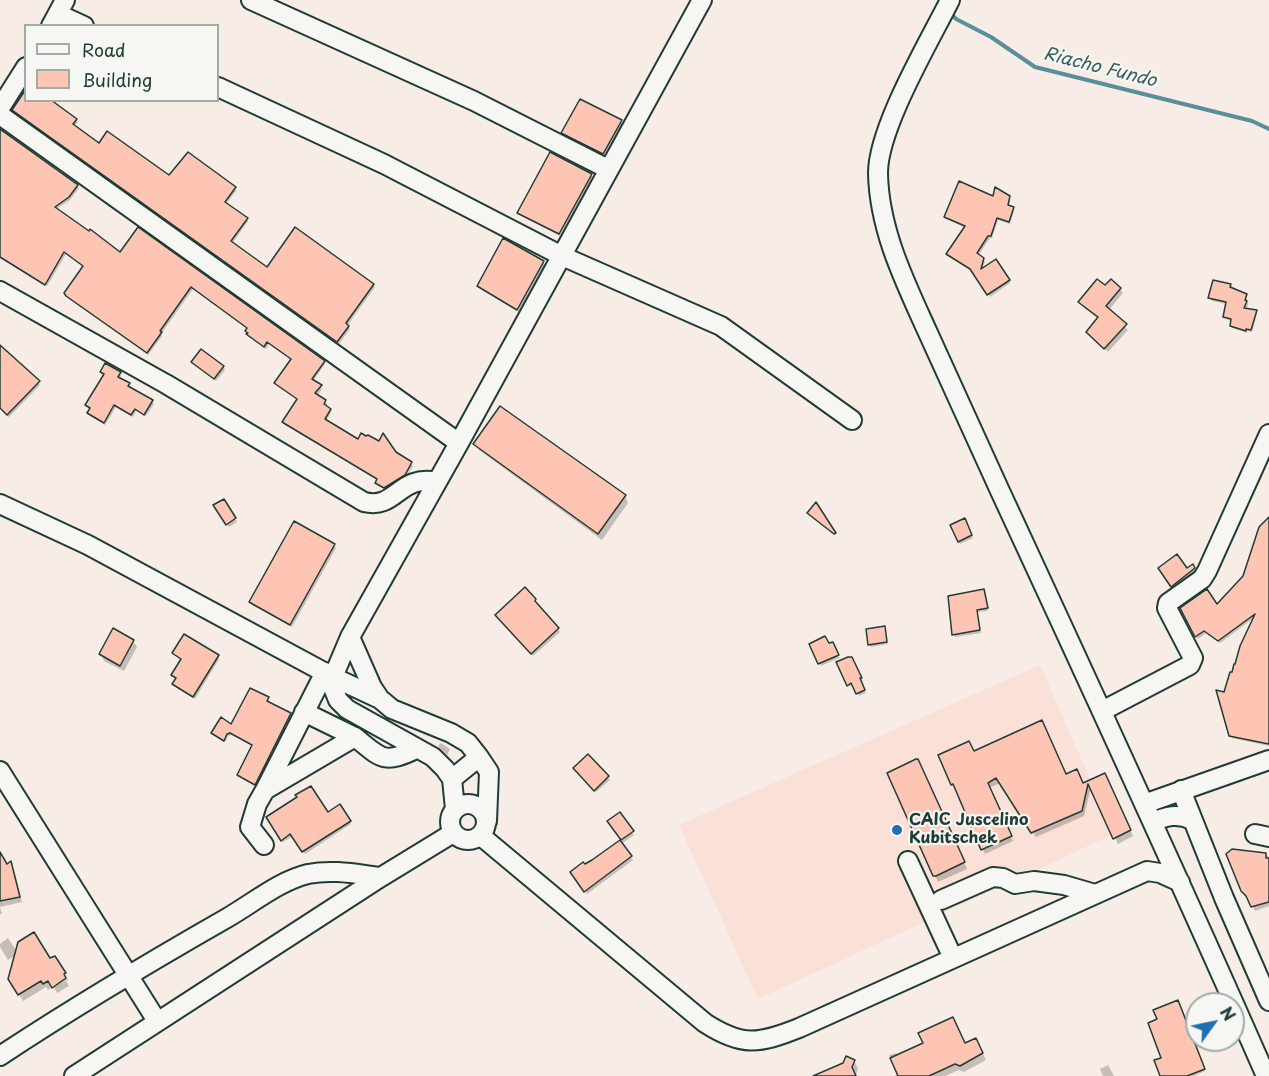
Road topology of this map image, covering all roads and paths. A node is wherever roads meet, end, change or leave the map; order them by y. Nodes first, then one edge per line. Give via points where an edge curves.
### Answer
1 (251, 0) edge
2 (702, 0) edge
3 (950, 0) edge
4 (58, 13) edge
5 (80, 24) edge
6 (24, 70) edge
7 (219, 87) edge
8 (0, 108) edge
9 (0, 115) edge
10 (608, 169) junction
11 (562, 256) junction
12 (0, 291) edge
13 (852, 420) dead end
14 (1269, 434) edge
15 (459, 443) junction
16 (437, 482) junction
17 (0, 504) edge
18 (350, 637) junction
19 (329, 674) junction
20 (380, 699) junction
21 (1102, 711) junction
22 (304, 712) junction
23 (355, 737) junction
24 (416, 749) junction
25 (479, 757) junction
26 (1268, 762) edge
27 (0, 771) edge
28 (452, 779) junction
29 (265, 790) junction
30 (1181, 790) junction
31 (1144, 804) junction
32 (455, 809) junction
33 (1192, 820) junction
34 (1153, 822) junction
35 (484, 829) junction
36 (453, 833) junction
37 (1161, 840) junction
38 (264, 845) dead end
39 (908, 861) dead end
40 (1147, 871) junction
41 (381, 877) junction
42 (1180, 882) junction
43 (1095, 894) junction
44 (941, 900) dead end
45 (1244, 943) junction
46 (1212, 954) junction
47 (953, 958) junction
48 (128, 975) junction
49 (1269, 1001) edge
50 (157, 1021) junction
51 (0, 1056) edge
52 (1265, 1064) edge
53 (74, 1076) edge

1 - 10 street via 474,101
2 - 10 street
3 - 21 street via 893,115 878,169 880,199 888,235 906,282
4 - 5 street
6 - 8 street
7 - 11 street via 384,164
9 - 15 street
10 - 11 street
11 - 13 street via 721,326
11 - 15 street
12 - 16 street via 364,502 385,502 416,481
14 - 21 street via 1207,571 1202,579 1168,603 1193,662
15 - 16 street
16 - 18 street
17 - 19 street via 88,545
18 - 19 street
18 - 20 street
19 - 20 street
19 - 22 street
19 - 24 street via 346,710
20 - 25 street via 392,709 468,743
21 - 31 street
22 - 23 street
22 - 29 street
23 - 24 street via 387,759
23 - 29 street
24 - 28 street via 433,757
25 - 28 street
25 - 35 street via 489,772
26 - 30 street
27 - 48 street
28 - 32 street
29 - 38 street via 250,827
30 - 31 street
30 - 33 street
31 - 34 street
32 - 35 street via 471,804 478,807 484,813
32 - 36 street via 450,816
33 - 34 street via 1181,815
33 - 45 street
34 - 37 street
35 - 36 street via 474,840 466,841
35 - 47 street via 705,1023 722,1034 747,1042 770,1039 799,1028
36 - 41 street
37 - 40 street
37 - 42 street
39 - 47 street
40 - 42 street
40 - 43 street
41 - 48 street via 333,871 307,874
41 - 50 street
42 - 46 street
43 - 44 street via 1064,885 1034,881 1015,884 993,877
43 - 47 street
45 - 46 street
45 - 49 street
46 - 52 street
48 - 50 street
48 - 51 street
50 - 53 street

